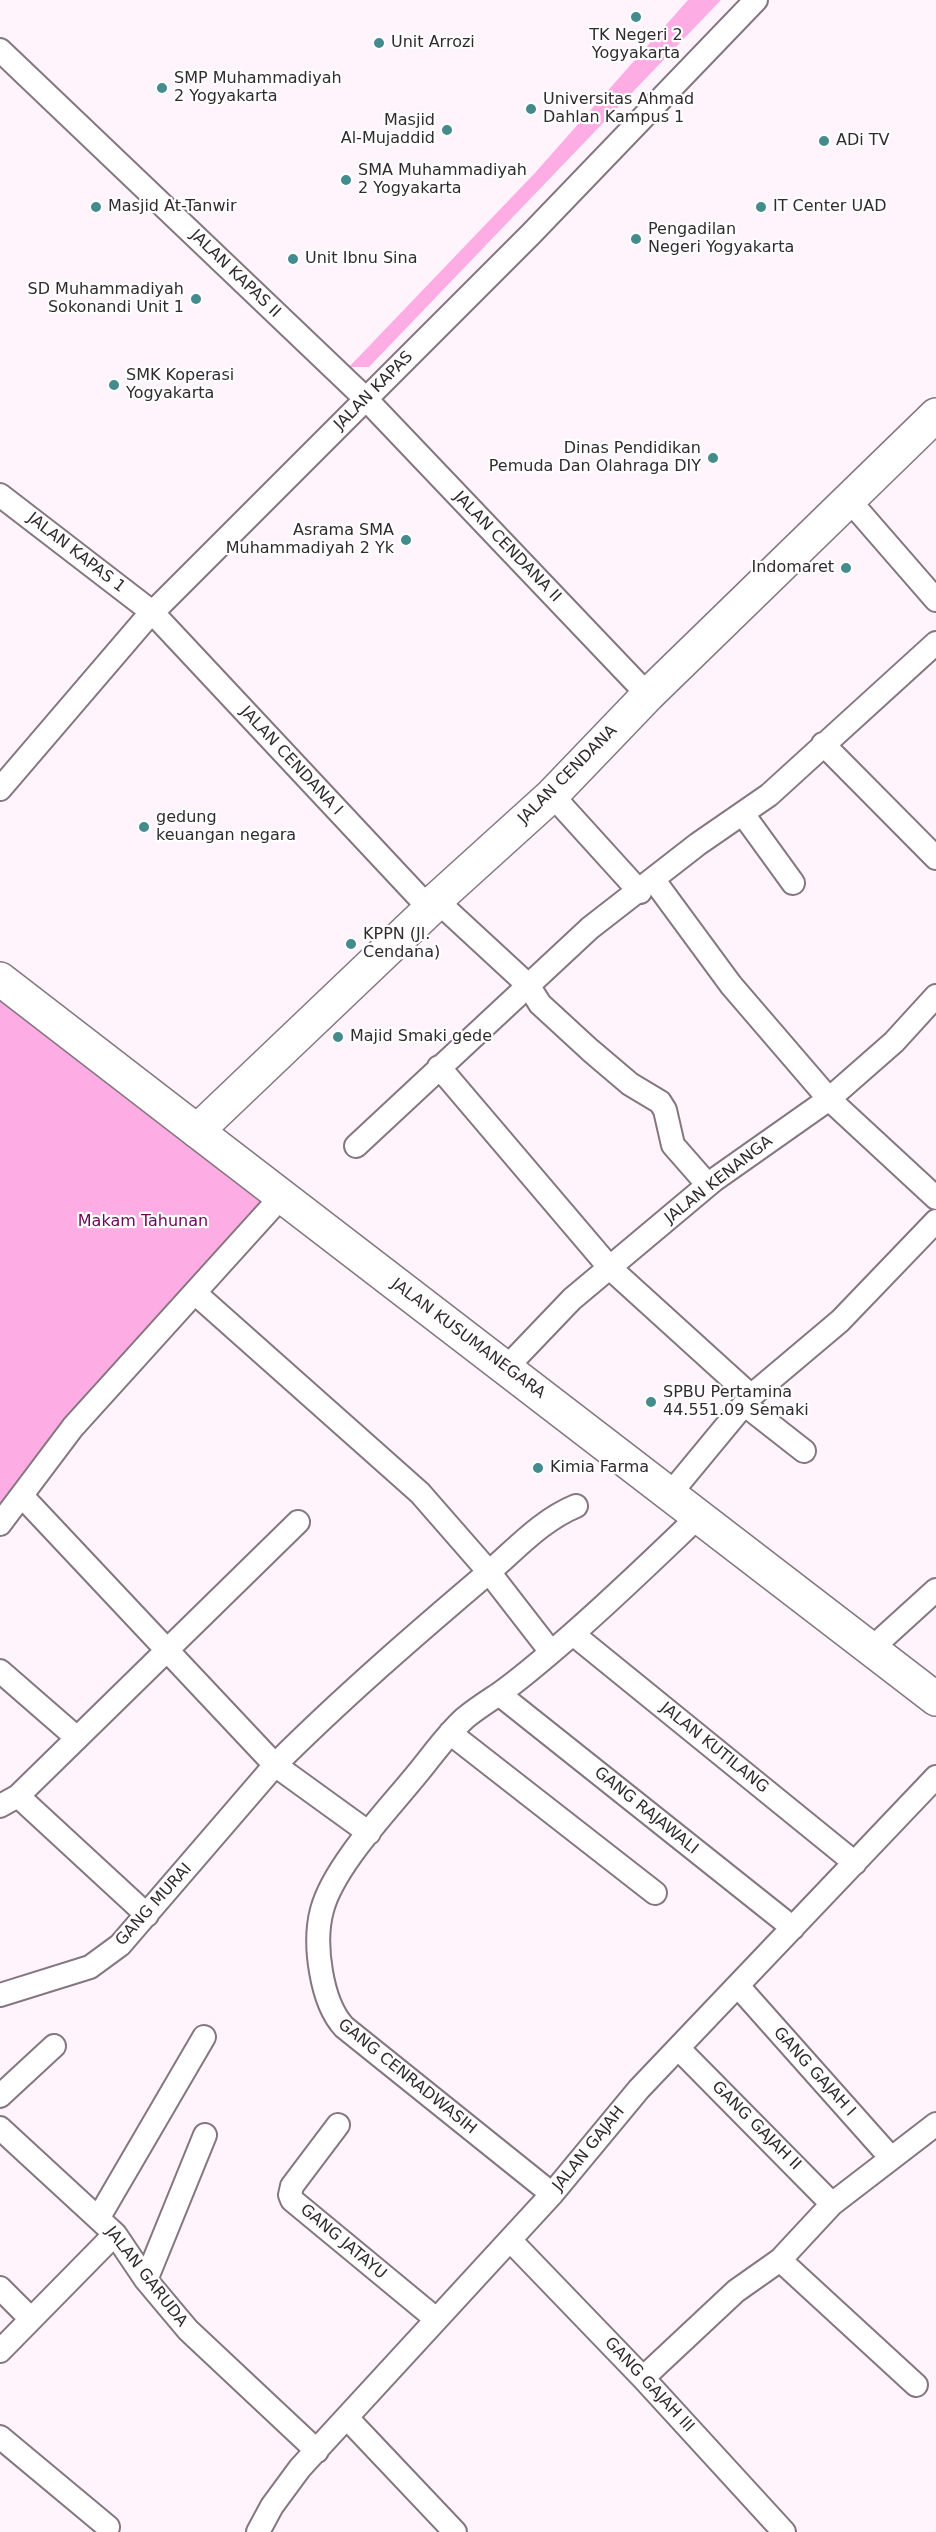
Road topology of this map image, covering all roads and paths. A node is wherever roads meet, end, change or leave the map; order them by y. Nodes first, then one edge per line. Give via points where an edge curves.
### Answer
1 (756, 0) edge
2 (0, 50) edge
3 (366, 399) junction
4 (936, 415) edge
5 (0, 495) edge
6 (849, 500) junction
7 (936, 600) edge
8 (152, 612) junction
9 (936, 644) edge
10 (648, 695) junction
11 (823, 744) junction
12 (0, 789) edge
13 (552, 795) junction
14 (743, 814) junction
15 (936, 858) edge
16 (793, 883) dead end
17 (647, 885) junction
18 (433, 905) junction
19 (0, 979) edge
20 (528, 985) junction
21 (936, 996) edge
22 (440, 1067) junction
23 (829, 1099) junction
24 (197, 1131) junction
25 (356, 1146) dead end
26 (708, 1185) junction
27 (282, 1197) junction
28 (936, 1198) edge
29 (936, 1221) edge
30 (610, 1268) junction
31 (195, 1293) junction
32 (506, 1368) junction
33 (748, 1400) junction
34 (804, 1451) dead end
35 (670, 1494) junction
36 (22, 1496) junction
37 (576, 1506) dead end
38 (699, 1516) junction
39 (298, 1522) dead end
40 (0, 1524) edge
41 (489, 1572) junction
42 (936, 1590) edge
43 (573, 1634) junction
44 (167, 1648) junction
45 (871, 1649) junction
46 (551, 1652) junction
47 (0, 1671) edge
48 (499, 1694) junction
49 (936, 1699) edge
50 (450, 1733) junction
51 (76, 1738) junction
52 (275, 1765) junction
53 (936, 1777) edge
54 (9, 1801) edge
55 (369, 1833) junction
56 (855, 1863) junction
57 (655, 1893) dead end
58 (147, 1915) junction
59 (793, 1928) junction
60 (738, 1986) junction
61 (0, 1995) edge
62 (204, 2037) dead end
63 (54, 2046) dead end
64 (679, 2049) junction
65 (0, 2096) edge
66 (936, 2124) edge
67 (338, 2125) dead end
68 (0, 2128) edge
69 (205, 2135) dead end
70 (891, 2158) junction
71 (552, 2194) junction
72 (832, 2204) junction
73 (99, 2217) junction
74 (116, 2234) junction
75 (510, 2240) junction
76 (780, 2260) junction
77 (146, 2280) junction
78 (0, 2288) edge
79 (30, 2318) junction
80 (436, 2319) junction
81 (0, 2351) edge
82 (643, 2378) junction
83 (916, 2385) dead end
84 (348, 2419) junction
85 (0, 2437) edge
86 (317, 2451) junction
87 (108, 2530) edge
88 (258, 2532) edge
89 (455, 2532) edge
90 (784, 2532) edge

1 - 3 street, JALAN KAPAS
2 - 3 street, JALAN KAPAS II
3 - 8 street, JALAN KAPAS
3 - 10 street, JALAN CENDANA II
4 - 6 main road, JALAN CENDANA
5 - 8 street, JALAN KAPAS 1
6 - 7 street
6 - 10 main road, JALAN CENDANA
8 - 12 street, JALAN KAPAS
8 - 18 street, JALAN CENDANA I
9 - 11 street
10 - 13 main road, JALAN CENDANA
11 - 14 street
11 - 15 street
13 - 17 street
13 - 18 main road, JALAN CENDANA
14 - 16 street
14 - 17 street
17 - 20 street via 591,928
17 - 23 street
18 - 20 street, JALAN CENDANA I
18 - 24 main road, JALAN CENDANA
19 - 24 main road, JALAN KUSUMANEGARA
20 - 22 street
20 - 26 street, JALAN CENDANA I via 540,1004 590,1050 630,1084 660,1102 673,1145
21 - 23 street, JALAN KENANGA via 894,1042
22 - 25 street
22 - 30 street
23 - 26 street, JALAN KENANGA
23 - 28 street
24 - 27 main road, JALAN KUSUMANEGARA
26 - 30 street, JALAN KENANGA
27 - 31 street
27 - 32 main road, JALAN KUSUMANEGARA
29 - 33 street via 840,1321
30 - 32 street, JALAN KENANGA via 572,1299
30 - 33 street
31 - 36 street via 73,1427
31 - 41 street via 400,1473
32 - 35 main road, JALAN KUSUMANEGARA
33 - 34 street
33 - 35 street
35 - 38 main road, JALAN KUSUMANEGARA
36 - 40 street
36 - 44 street
37 - 41 street, GANG MURAI via 542,1526
38 - 43 street, GANG CENRADWASIH
38 - 45 main road, JALAN KUSUMANEGARA
39 - 44 street
41 - 46 street
41 - 52 street, GANG MURAI via 412,1637
42 - 45 street
43 - 46 street, GANG CENRADWASIH
43 - 56 street, JALAN KUTILANG
44 - 51 street
44 - 52 street
45 - 49 main road, JALAN KUSUMANEGARA
46 - 48 street, GANG CENRADWASIH
47 - 51 street
48 - 50 street, GANG CENRADWASIH
48 - 59 street, GANG RAJAWALI
50 - 55 street, GANG CENRADWASIH
50 - 57 street
51 - 54 street
52 - 55 street
52 - 58 street, GANG MURAI
53 - 56 street, JALAN GAJAH
54 - 58 street
55 - 71 street, GANG CENRADWASIH via 335,1882 322,1910 319,1932 329,2007 344,2027
56 - 59 street, JALAN GAJAH
58 - 61 street, GANG MURAI via 120,1945 90,1967
59 - 60 street, JALAN GAJAH
60 - 64 street, JALAN GAJAH
60 - 70 street, GANG GAJAH I
62 - 73 street
63 - 65 street
64 - 71 street, JALAN GAJAH via 625,2105
64 - 72 street, GANG GAJAH II
66 - 70 street
67 - 80 street, GANG JATAYU via 292,2186 292,2200
68 - 73 street, JALAN GARUDA
69 - 77 street
70 - 72 street
71 - 75 street, JALAN GAJAH
72 - 76 street
73 - 74 street, JALAN GARUDA
74 - 77 street, JALAN GARUDA
74 - 79 street
75 - 80 street, JALAN GAJAH
75 - 82 street, GANG GAJAH III
76 - 82 street via 736,2291
76 - 83 street
77 - 86 street, JALAN GARUDA via 188,2330
78 - 79 street
79 - 81 street
80 - 84 street, JALAN GAJAH
82 - 90 street, GANG GAJAH III
84 - 86 street, JALAN GAJAH
84 - 89 street
85 - 87 street
86 - 88 street, JALAN GAJAH via 272,2506

